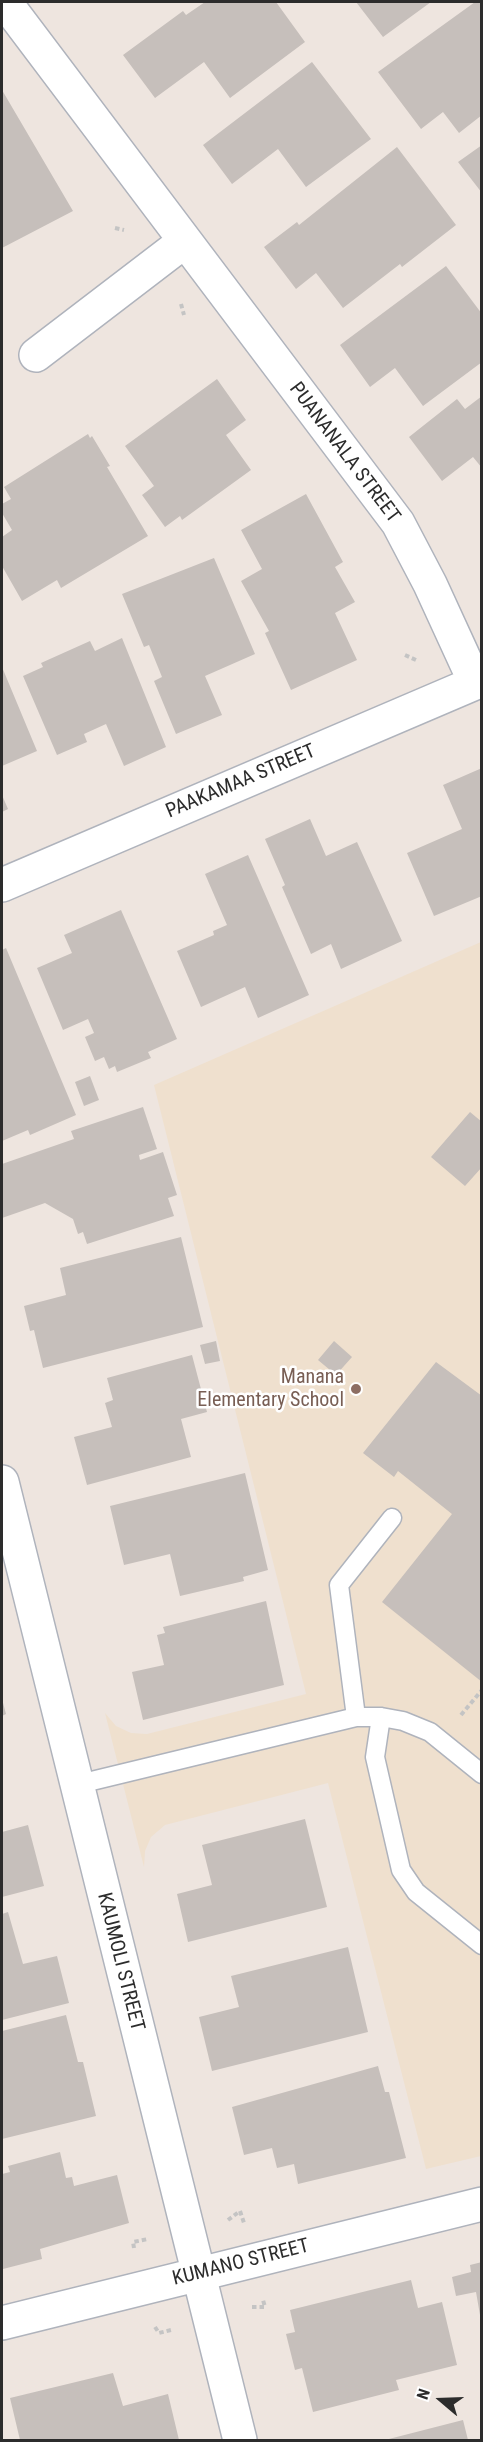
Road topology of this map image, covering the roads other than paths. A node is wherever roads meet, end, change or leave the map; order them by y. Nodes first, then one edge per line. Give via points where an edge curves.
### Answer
1 (5, 2) edge
2 (185, 241) junction
3 (36, 355) dead end
4 (478, 681) edge
5 (2, 885) edge
6 (2, 1482) edge
7 (392, 1518) dead end
8 (356, 1717) junction
9 (381, 1717) junction
10 (482, 1774) edge
11 (75, 1785) junction
12 (482, 1945) edge
13 (482, 2204) edge
14 (199, 2273) junction
15 (2, 2323) edge
16 (240, 2440) edge

1 - 2 street, PUANANALA STREET
2 - 3 street
2 - 4 street, PUANANALA STREET via 398,523
4 - 5 street, PAAKAMAA STREET
6 - 11 street, KAUMOLI STREET
7 - 8 lane via 339,1585
8 - 9 lane
8 - 11 lane
9 - 10 lane via 430,1732
9 - 12 lane via 375,1757 401,1870 416,1892
11 - 14 street, KAUMOLI STREET
13 - 14 street, KUMANO STREET
14 - 15 street, KUMANO STREET
14 - 16 street, KAUMOLI STREET

